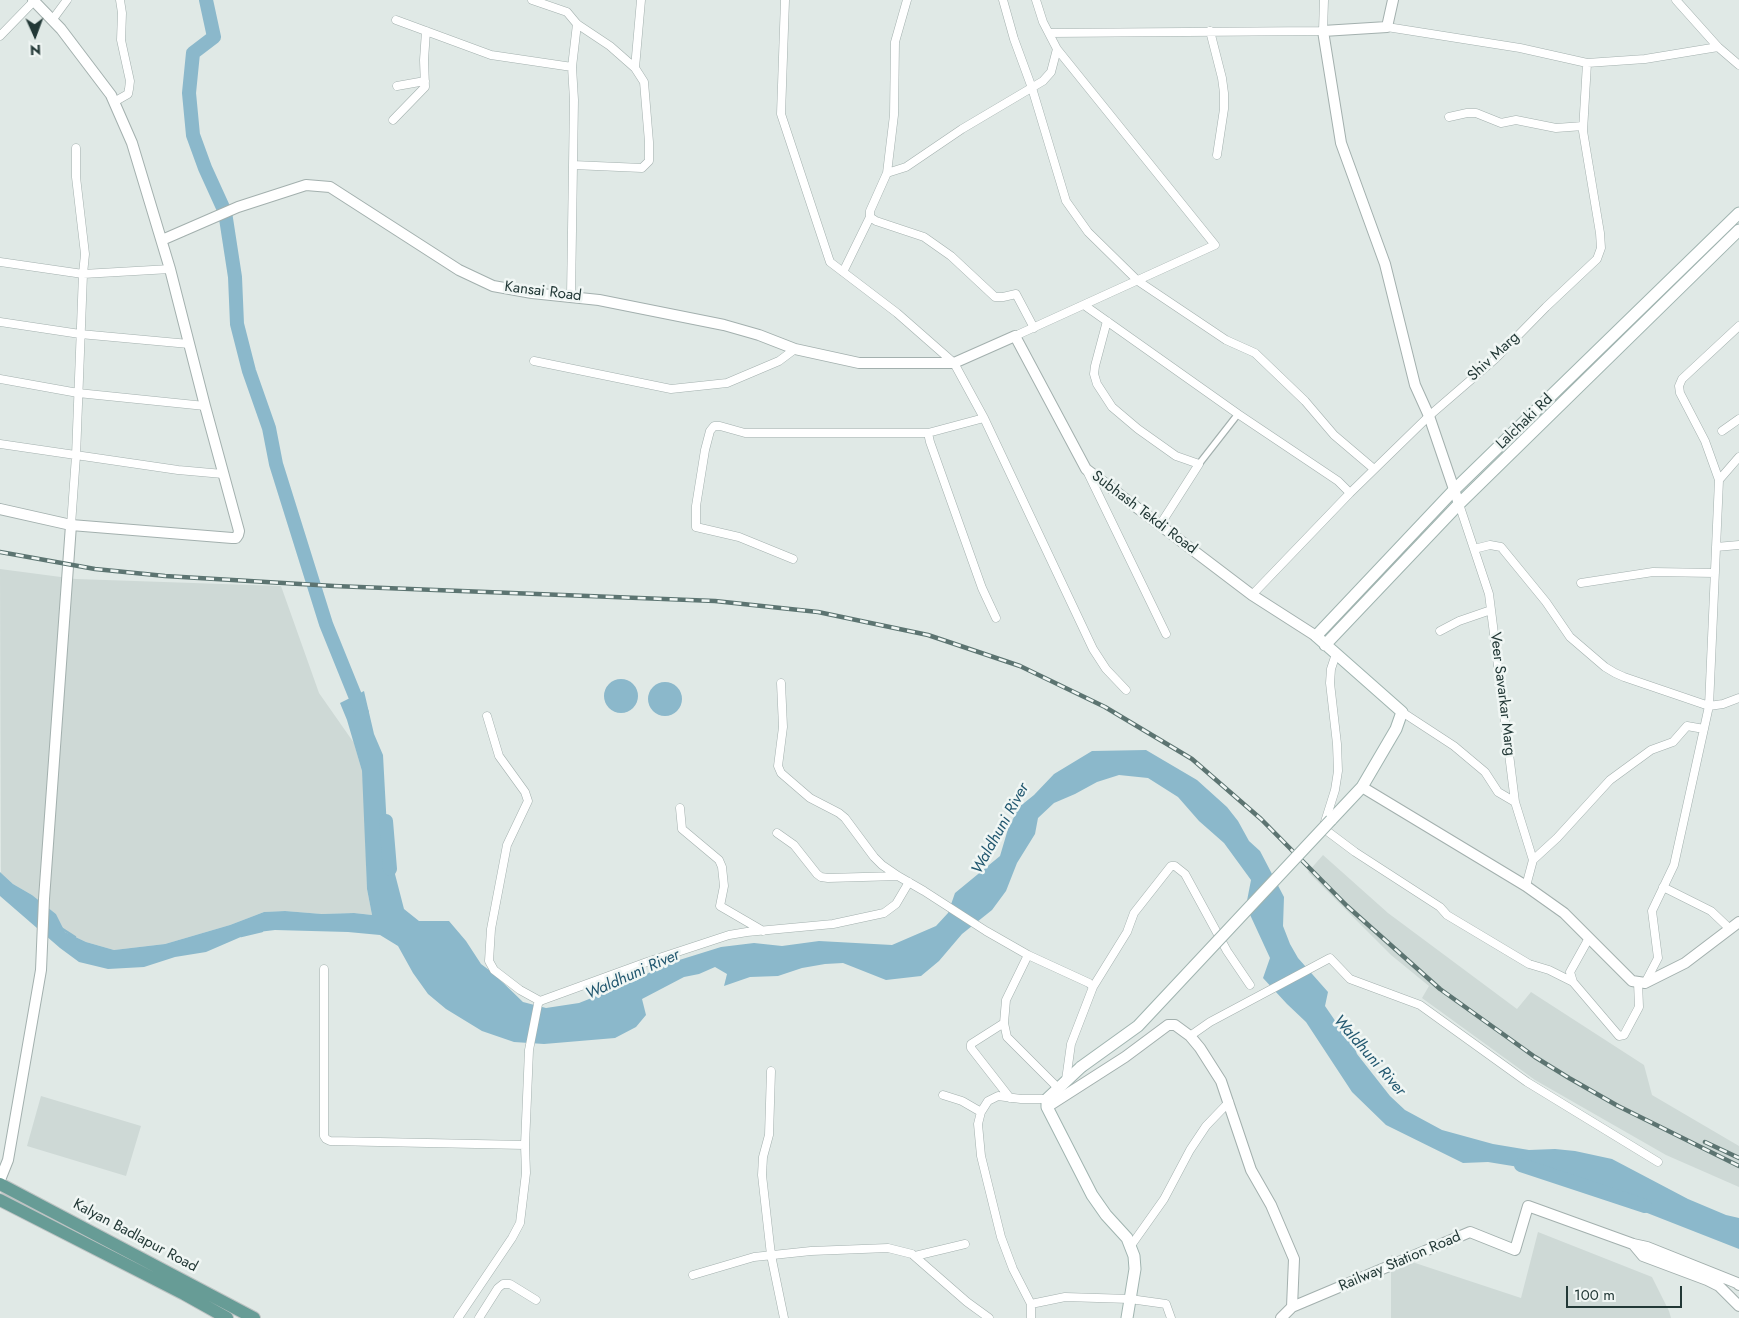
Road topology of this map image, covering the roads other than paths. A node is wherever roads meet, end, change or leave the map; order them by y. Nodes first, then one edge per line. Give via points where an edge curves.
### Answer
1 (34, 0) edge
2 (67, 0) edge
3 (120, 0) edge
4 (532, 0) edge
5 (641, 0) edge
6 (785, 0) edge
7 (907, 0) edge
8 (1003, 0) edge
9 (1036, 0) edge
10 (1324, 0) edge
11 (1393, 0) edge
12 (1676, 0) edge
13 (53, 19) junction
14 (396, 20) dead end
15 (577, 24) junction
16 (1387, 27) junction
17 (426, 30) junction
18 (1323, 30) junction
19 (1210, 31) junction
20 (1049, 33) junction
21 (0, 36) edge
22 (1718, 47) junction
23 (1057, 49) junction
24 (1587, 63) junction
25 (1739, 65) edge
26 (572, 66) junction
27 (635, 68) junction
28 (425, 81) junction
29 (397, 86) dead end
30 (1032, 88) junction
31 (114, 102) junction
32 (1449, 117) dead end
33 (393, 120) dead end
34 (1583, 126) junction
35 (76, 148) dead end
36 (1217, 155) dead end
37 (573, 165) junction
38 (887, 173) junction
39 (1739, 213) edge
40 (870, 217) junction
41 (1739, 230) edge
42 (162, 240) junction
43 (1707, 244) junction
44 (1714, 254) junction
45 (0, 262) edge
46 (170, 269) junction
47 (843, 272) junction
48 (82, 274) junction
49 (1138, 281) junction
50 (571, 296) junction
51 (1084, 306) junction
52 (1649, 309) junction
53 (1107, 321) junction
54 (0, 322) edge
55 (1739, 326) edge
56 (1034, 328) junction
57 (80, 334) junction
58 (1016, 336) junction
59 (189, 344) junction
60 (795, 349) junction
61 (534, 361) dead end
62 (954, 363) junction
63 (0, 379) edge
64 (78, 392) junction
65 (205, 406) junction
66 (1238, 414) junction
67 (1429, 416) junction
68 (984, 418) junction
69 (1739, 419) edge
70 (1722, 431) dead end
71 (928, 433) junction
72 (0, 444) edge
73 (76, 456) junction
74 (1739, 457) edge
75 (1199, 464) junction
76 (1086, 469) junction
77 (1374, 469) junction
78 (223, 474) junction
79 (1718, 480) junction
80 (1454, 490) junction
81 (1350, 493) junction
82 (1458, 504) junction
83 (0, 509) edge
84 (71, 525) junction
85 (1160, 525) junction
86 (1739, 545) edge
87 (1716, 547) junction
88 (1474, 549) junction
89 (793, 559) dead end
90 (1716, 573) junction
91 (1580, 583) dead end
92 (1252, 596) junction
93 (1491, 610) junction
94 (996, 618) dead end
95 (1440, 631) dead end
96 (1166, 634) dead end
97 (1316, 636) junction
98 (1325, 645) junction
99 (1336, 654) junction
100 (781, 683) dead end
101 (1126, 690) dead end
102 (1739, 698) edge
103 (1709, 706) junction
104 (1402, 712) junction
105 (487, 716) dead end
106 (1704, 730) junction
107 (1362, 787) junction
108 (1515, 802) junction
109 (680, 808) dead end
110 (777, 833) dead end
111 (1533, 860) junction
112 (898, 876) junction
113 (909, 882) junction
114 (1526, 886) junction
115 (1663, 887) junction
116 (1739, 922) edge
117 (1730, 929) junction
118 (762, 931) junction
119 (1589, 938) junction
120 (1028, 955) junction
121 (324, 969) dead end
122 (1573, 982) junction
123 (1642, 982) junction
124 (1250, 985) dead end
125 (1093, 987) junction
126 (539, 1003) junction
127 (1004, 1023) junction
128 (1190, 1036) junction
129 (771, 1071) dead end
130 (1062, 1084) junction
131 (943, 1095) dead end
132 (1010, 1098) junction
133 (1229, 1102) junction
134 (1047, 1103) junction
135 (981, 1112) junction
136 (524, 1145) junction
137 (1658, 1162) dead end
138 (0, 1182) edge
139 (0, 1200) edge
140 (965, 1244) dead end
141 (1633, 1244) junction
142 (1130, 1247) junction
143 (771, 1255) junction
144 (915, 1256) junction
145 (693, 1275) dead end
146 (1739, 1285) edge
147 (1130, 1299) junction
148 (536, 1300) dead end
149 (1031, 1304) junction
150 (1739, 1306) edge
151 (1292, 1307) junction
152 (227, 1318) edge
153 (254, 1318) edge
154 (458, 1318) edge
155 (479, 1318) edge
156 (784, 1318) edge
157 (989, 1318) edge
158 (1030, 1318) edge
159 (1127, 1318) edge
160 (1171, 1318) edge
161 (1282, 1318) edge

1 - 13 street
1 - 21 street
2 - 13 street
3 - 31 street via 121,40 129,89 128,94
4 - 15 street via 567,12
5 - 27 street
6 - 47 street via 781,114 830,262
7 - 38 street via 895,42 894,115
8 - 30 street
9 - 20 street
10 - 18 street
11 - 16 street
12 - 22 street
13 - 31 street
14 - 17 street
15 - 26 street
15 - 27 street
16 - 18 street
16 - 24 street via 1520,48
17 - 26 street via 490,55
17 - 28 street
18 - 19 street
18 - 67 street via 1341,143 1385,264 1415,386
19 - 20 street
19 - 36 street via 1224,93
20 - 23 street
22 - 24 street
22 - 25 street
23 - 30 street via 1051,72
23 - 49 street via 1215,245
24 - 34 street, Shiv Marg
26 - 37 street
27 - 37 street via 644,82 649,161 642,168
28 - 29 street
28 - 33 street via 422,92
30 - 38 street via 906,168
30 - 49 street via 1066,201 1088,232
31 - 42 street via 132,144
32 - 34 street via 1476,113 1501,123 1516,120 1556,128
34 - 67 street, Shiv Marg via 1600,233 1600,254 1495,358
35 - 48 street via 85,254
37 - 50 street
38 - 40 street
39 - 43 main road, Lalchaki Rd
40 - 47 street
40 - 56 street via 924,238 951,256 995,297 1016,294
41 - 44 main road, Lalchaki Rd
42 - 46 street
42 - 50 street, Kansai Road via 238,206 306,185 330,187 459,270 492,286
43 - 44 main road
43 - 52 main road, Lalchaki Rd
44 - 52 main road, Lalchaki Rd
45 - 48 street
46 - 48 street
46 - 59 street
47 - 62 street via 897,313
48 - 57 street
49 - 51 street
49 - 77 street via 1226,340 1255,353 1305,401 1334,435
50 - 60 street, Kansai Road via 724,324
51 - 53 street
51 - 56 street
52 - 80 main road, Lalchaki Rd
52 - 82 main road, Lalchaki Rd
53 - 66 street
53 - 75 street via 1095,366 1097,384 1112,407 1146,435 1176,456
54 - 57 street
55 - 79 street via 1682,379 1679,386 1705,441
56 - 58 street
57 - 59 street
57 - 64 street
58 - 62 street
58 - 76 street, Subhash Tekdi Road
59 - 65 street
60 - 61 street via 779,362 727,383 671,389
60 - 62 street, Kansai Road via 859,363
62 - 68 street
63 - 64 street
64 - 65 street
64 - 73 street
65 - 78 street
66 - 75 street
66 - 81 street via 1338,481
67 - 77 street, Shiv Marg
67 - 80 street
68 - 71 street
68 - 101 street via 1089,643 1106,669
69 - 70 street
71 - 89 street via 745,433 714,426 705,450 696,506 696,528 739,537
71 - 94 street via 982,588
72 - 73 street
73 - 78 street
73 - 84 street
74 - 79 street
75 - 85 street
76 - 85 street, Subhash Tekdi Road
76 - 96 street
77 - 81 street, Shiv Marg
78 - 84 street via 239,531 236,538
79 - 87 street
80 - 82 street
80 - 97 main road, Lalchaki Rd
81 - 92 street, Shiv Marg
82 - 88 street, Veer Savarkar Marg
82 - 98 main road, Lalchaki Rd
83 - 84 street
84 - 138 street via 41,970 8,1160
85 - 92 street, Subhash Tekdi Road
86 - 87 street
87 - 90 street
88 - 93 street, Veer Savarkar Marg
88 - 103 street via 1490,545 1501,548 1570,637 1605,667 1624,678
90 - 91 street via 1653,572
90 - 103 street
92 - 97 street, Subhash Tekdi Road
93 - 95 street
93 - 108 street, Veer Savarkar Marg
97 - 98 main road, Subhash Tekdi Road
98 - 99 main road, Subhash Tekdi Road
99 - 104 main road, Subhash Tekdi Road
99 - 122 street via 1330,683 1338,771 1324,825 1327,831 1440,907 1446,915 1529,964
100 - 112 street via 783,727 779,771 810,798 845,818 874,857
102 - 103 street
103 - 106 street
104 - 107 main road via 1396,729
104 - 108 street via 1454,746 1485,772 1498,792
105 - 126 street via 499,756 528,801 507,846 491,929 489,962 500,975
106 - 111 street via 1687,726 1673,742 1651,750 1610,780
106 - 115 street via 1674,865
107 - 114 street
107 - 130 main road, bridge via 1138,1026
108 - 111 street, Veer Savarkar Marg
109 - 118 street via 682,829 719,860 722,867 724,886 720,906
110 - 112 street via 794,845 821,877
111 - 114 street
112 - 113 street
113 - 118 street via 896,904 884,913 833,924
113 - 120 street
114 - 119 street via 1564,912
115 - 117 street via 1711,911
115 - 123 street via 1652,911 1658,958
116 - 117 street
117 - 123 street via 1685,963
118 - 126 street via 729,935
119 - 122 street via 1570,972
119 - 123 street via 1632,981
120 - 125 street
120 - 127 street via 1006,1000
121 - 136 street via 326,1139
122 - 123 street via 1619,1036 1624,1035 1639,1007
124 - 125 street via 1184,874 1171,866 1134,913 1127,932
125 - 130 street via 1071,1044
126 - 136 street via 529,1050
127 - 130 street via 1007,1037
127 - 132 street via 973,1042 971,1048
128 - 133 street via 1222,1081
128 - 134 street via 1175,1025 1168,1025 1125,1057
128 - 137 street via 1330,958 1350,979 1420,1006 1527,1082
129 - 143 street via 768,1135 762,1170
130 - 134 main road
131 - 135 street
132 - 134 street
132 - 135 street via 998,1096 988,1101
133 - 142 street via 1206,1126 1164,1199
133 - 151 street via 1251,1170 1271,1205 1294,1260
134 - 142 main road via 1092,1195 1127,1238
135 - 149 street via 978,1124 981,1156 992,1205 1008,1257
136 - 154 street via 526,1173 520,1223
138 - 153 main road, Kalyan Badlapur Road
139 - 152 main road, Kalyan Badlapur Road
140 - 144 street
141 - 146 street, Railway Station Road
141 - 150 street, Railway Station Road via 1642,1256 1719,1286
141 - 151 street, Railway Station Road via 1528,1206 1515,1250 1470,1232
142 - 147 main road via 1135,1269
143 - 144 street via 888,1248
143 - 145 street
143 - 156 street
144 - 157 street
147 - 149 street via 1065,1296
147 - 159 main road
147 - 160 street via 1166,1304
148 - 155 street via 510,1284 503,1284
149 - 158 street
151 - 161 street, Railway Station Road

